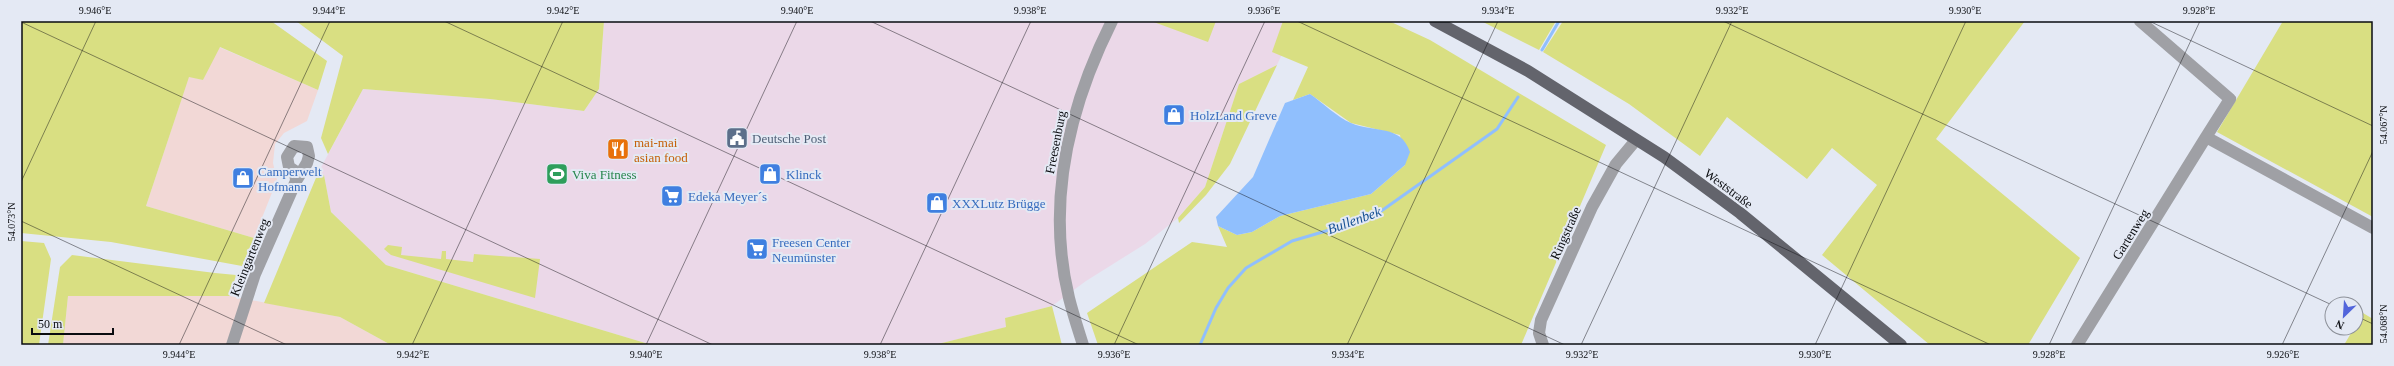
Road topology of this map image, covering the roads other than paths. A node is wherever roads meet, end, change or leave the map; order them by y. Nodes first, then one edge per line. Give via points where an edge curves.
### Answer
1 (1112, 21) edge
2 (1435, 21) edge
3 (2140, 21) edge
4 (2206, 137) junction
5 (1636, 140) junction
6 (296, 181) dead end
7 (2373, 228) edge
8 (232, 345) edge
9 (1082, 345) edge
10 (1543, 345) edge
11 (1901, 345) edge
12 (2077, 345) edge

1 - 9 street, Freesenburg via 1092,61 1076,109 1063,163 1060,208 1062,258 1069,298
2 - 5 main road, Weststraße via 1528,71
3 - 4 street, Gartenweg via 2230,99
4 - 7 street
4 - 12 street, Gartenweg
5 - 10 street, Ringstraße via 1616,164 1589,214 1541,320 1539,333
5 - 11 main road, Weststraße via 1664,157 1740,213
6 - 8 street, Kleingartenweg via 255,274

